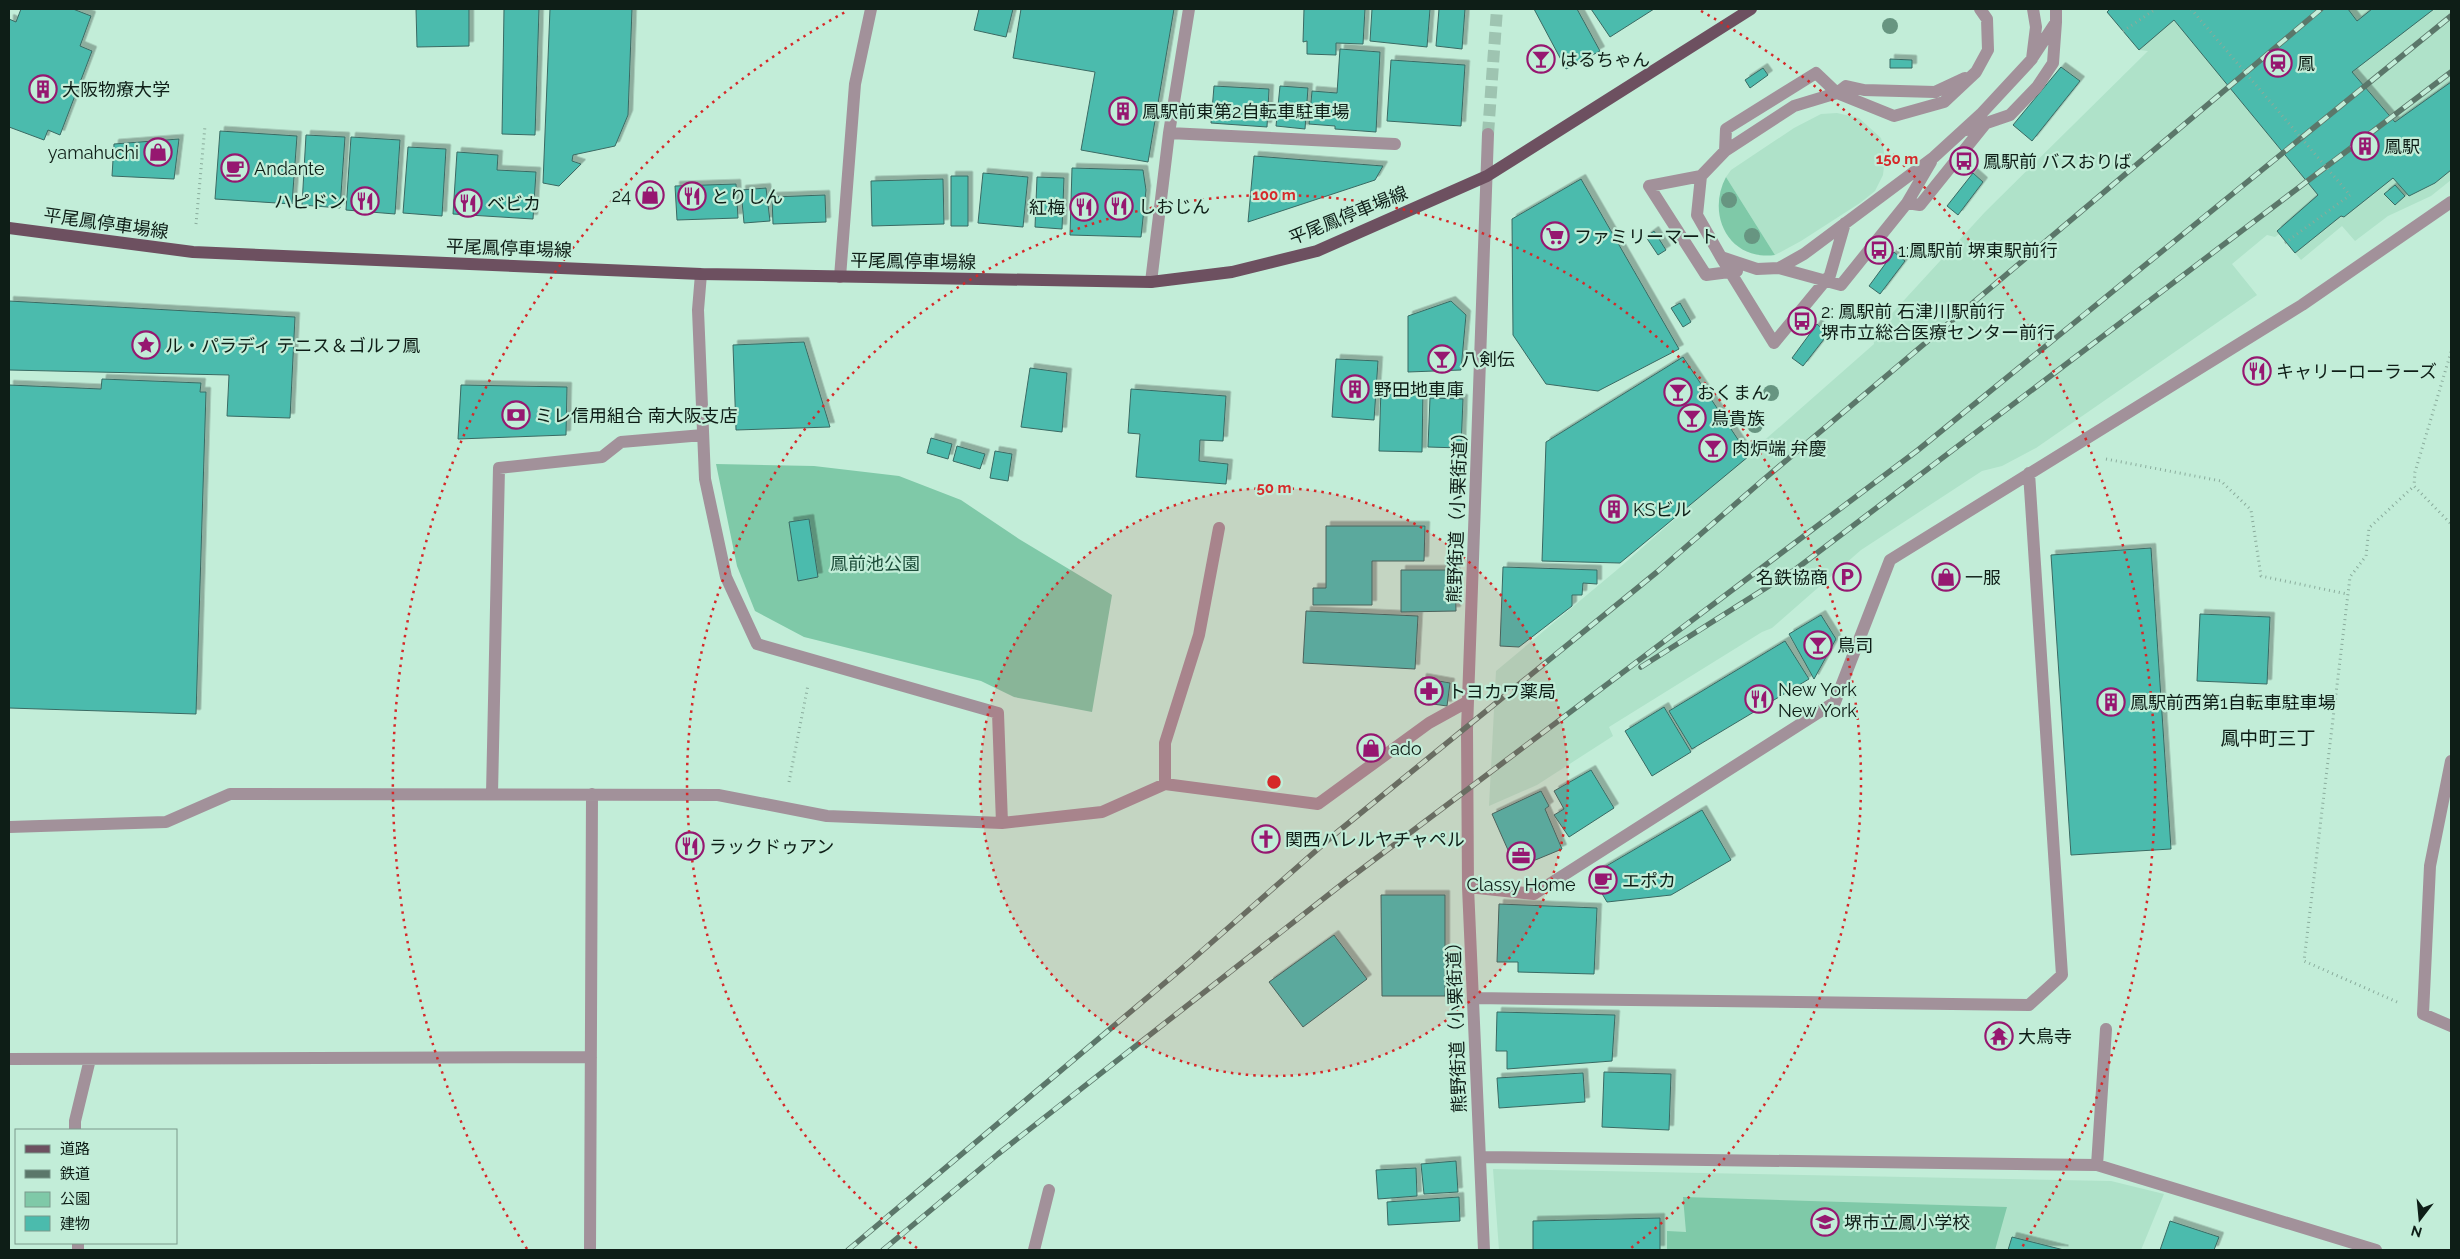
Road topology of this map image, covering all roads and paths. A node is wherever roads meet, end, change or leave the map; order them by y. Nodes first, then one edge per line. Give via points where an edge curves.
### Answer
1 (871, 9) edge
2 (1189, 9) edge
3 (1751, 9) edge
4 (1980, 9) edge
5 (2033, 9) edge
6 (2056, 9) edge
7 (2156, 9) edge
8 (2191, 9) edge
9 (2056, 22) junction
10 (2123, 31) dead end
11 (2032, 59) junction
12 (1976, 72) junction
13 (1837, 93) junction
14 (1996, 97) junction
15 (1986, 123) junction
16 (204, 126) dead end
17 (1963, 130) junction
18 (1169, 133) junction
19 (1488, 134) tunnel mouth
20 (1395, 144) dead end
21 (1725, 151) junction
22 (1934, 157) junction
23 (1487, 176) junction
24 (1702, 176) junction
25 (2451, 202) edge
26 (1907, 203) junction
27 (1845, 223) junction
28 (9, 228) edge
29 (2285, 243) dead end
30 (192, 252) junction
31 (1721, 257) junction
32 (1779, 268) junction
33 (1757, 269) junction
34 (1731, 272) junction
35 (701, 274) junction
36 (840, 277) junction
37 (1825, 281) junction
38 (1151, 282) junction
39 (2451, 352) edge
40 (702, 435) junction
41 (2087, 438) junction
42 (2030, 473) junction
43 (2414, 486) junction
44 (2451, 524) edge
45 (1219, 528) dead end
46 (2347, 594) junction
47 (812, 660) junction
48 (1467, 702) junction
49 (2451, 761) edge
50 (1165, 784) junction
51 (492, 794) junction
52 (592, 794) junction
53 (784, 807) junction
54 (1002, 823) junction
55 (9, 827) edge
56 (1468, 887) junction
57 (1473, 998) junction
58 (2423, 1014) junction
59 (2451, 1026) edge
60 (2106, 1029) dead end
61 (592, 1057) junction
62 (9, 1059) edge
63 (90, 1059) junction
64 (75, 1129) edge
65 (1480, 1157) junction
66 (2098, 1165) junction
67 (1049, 1190) dead end
68 (590, 1250) edge
69 (1034, 1250) edge
70 (1484, 1250) edge
71 (2376, 1250) edge

1 - 36 street via 855,84
2 - 18 street
3 - 23 main road, 平尾鳳停車場線
4 - 12 street via 1987,19 1988,50
5 - 11 street via 2036,28
6 - 9 street
7 - 10 path
8 - 29 path, bridge via 2350,195
9 - 11 street
9 - 15 street via 2053,63 2037,87 2010,115
11 - 14 street
12 - 13 street via 1935,92 1864,90 1846,86
12 - 13 street via 1944,102 1894,116
13 - 21 street via 1794,106
13 - 21 street via 1816,73 1726,129
14 - 15 street
14 - 17 street
15 - 17 street
15 - 26 street via 1920,205
16 - 30 path
17 - 22 street
18 - 20 street
18 - 38 street
19 - 23 street, 熊野街道（小栗街道）
21 - 24 street
22 - 26 street
22 - 27 street
23 - 38 main road, 平尾鳳停車場線 via 1317,251 1232,272
23 - 48 street, 熊野街道（小栗街道）
24 - 31 street via 1697,215
24 - 34 street via 1649,186 1706,275
25 - 41 street via 2302,305
26 - 37 street via 1841,285
27 - 32 street via 1804,254
27 - 37 street via 1830,275
28 - 30 main road, 平尾鳳停車場線
30 - 35 main road, 平尾鳳停車場線
31 - 33 street
31 - 34 street
32 - 33 street
32 - 37 street
33 - 34 street
34 - 37 street via 1774,343
35 - 36 main road, 平尾鳳停車場線
35 - 40 street via 698,310
36 - 38 main road, 平尾鳳停車場線
39 - 43 path via 2415,472
40 - 47 street via 705,479 726,577 757,644
40 - 51 street via 621,442 602,457 498,468
41 - 42 street
41 - 46 path via 2107,460 2221,481 2251,510 2261,576
42 - 56 street via 1890,560 1835,702 1534,894
42 - 57 street via 2062,975 2029,1004
43 - 44 path
43 - 46 path via 2369,528 2366,556 2350,577
45 - 50 street via 1199,635 1165,743
46 - 58 path via 2304,961
47 - 53 path
47 - 54 street via 998,713
48 - 50 street via 1429,723 1318,804
48 - 56 street, 熊野街道（小栗街道）
49 - 58 street via 2430,866
50 - 54 street via 1102,812
51 - 52 street
51 - 55 street via 230,794 166,822
52 - 53 street via 718,795
52 - 61 street
53 - 54 street via 827,816
56 - 57 street, 熊野街道（小栗街道）
57 - 65 street, 熊野街道（小栗街道）
58 - 59 street
60 - 66 street
61 - 63 street
61 - 68 street
62 - 63 street
63 - 64 street
65 - 66 street
65 - 70 street, 熊野街道（小栗街道）
66 - 71 street
67 - 69 street

